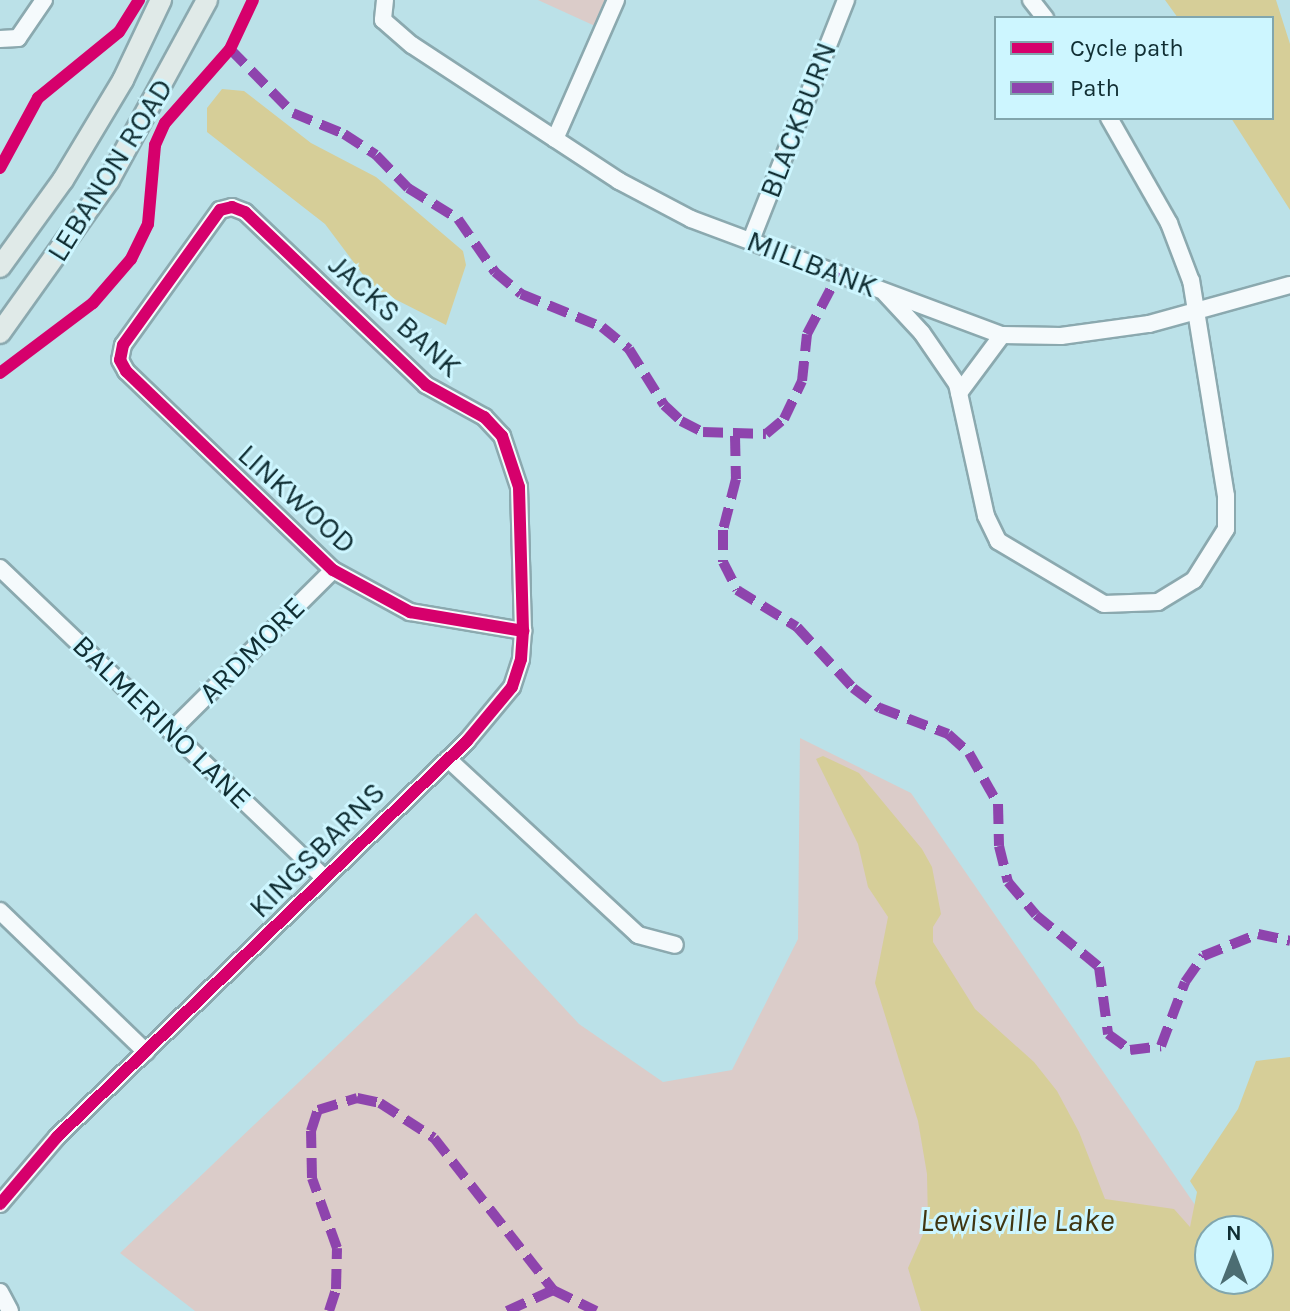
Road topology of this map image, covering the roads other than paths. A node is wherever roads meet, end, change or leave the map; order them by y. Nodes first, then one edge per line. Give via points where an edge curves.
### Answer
1 (26, 0) edge
2 (44, 0) edge
3 (161, 0) edge
4 (207, 0) edge
5 (385, 0) edge
6 (616, 0) edge
7 (846, 0) edge
8 (1031, 0) edge
9 (1043, 16) edge
10 (30, 27) junction
11 (0, 39) edge
12 (1110, 120) edge
13 (555, 139) junction
14 (751, 240) junction
15 (0, 267) edge
16 (1290, 285) edge
17 (882, 290) junction
18 (1196, 312) junction
19 (0, 333) edge
20 (1002, 335) junction
21 (120, 356) joint
22 (959, 393) junction
23 (516, 469) joint
24 (0, 568) edge
25 (333, 570) junction
26 (523, 631) junction
27 (171, 731) junction
28 (448, 759) junction
29 (323, 877) junction
30 (0, 911) edge
31 (675, 945) dead end
32 (146, 1052) junction
33 (0, 1204) edge
34 (0, 1292) edge
35 (10, 1311) edge

1 - 10 street
2 - 10 street
3 - 15 main road, LEBANON ROAD via 123,80 63,180
4 - 19 main road, LEBANON ROAD via 109,180
5 - 13 street, MILLBANK via 383,20 412,45
6 - 13 street
7 - 14 street, BLACKBURN
8 - 9 street
10 - 11 street via 18,38
12 - 18 street via 1186,256
13 - 14 street, MILLBANK via 691,219
14 - 17 street, MILLBANK
16 - 18 street, MILLBANK
17 - 20 street, MILLBANK
17 - 22 street via 922,333
18 - 20 street, MILLBANK via 1061,336
18 - 22 street via 1226,496 1226,529 1194,580 1158,602 1104,604 998,541 986,516
20 - 22 street
21 - 23 street, JACKS BANK via 216,214 229,207 245,212 426,385 491,423 507,442
21 - 25 street, LINKWOOD via 130,375
23 - 26 street, KINGSBARNS
24 - 27 street, BALMERINO LANE
25 - 26 street, LINKWOOD via 410,612
25 - 27 street, ARDMORE
26 - 28 street, KINGSBARNS via 512,687
27 - 29 street, BALMERINO LANE
28 - 29 street, KINGSBARNS
28 - 31 street via 638,935
29 - 32 street, KINGSBARNS
30 - 32 street
32 - 33 street, KINGSBARNS via 17,1178
34 - 35 street

